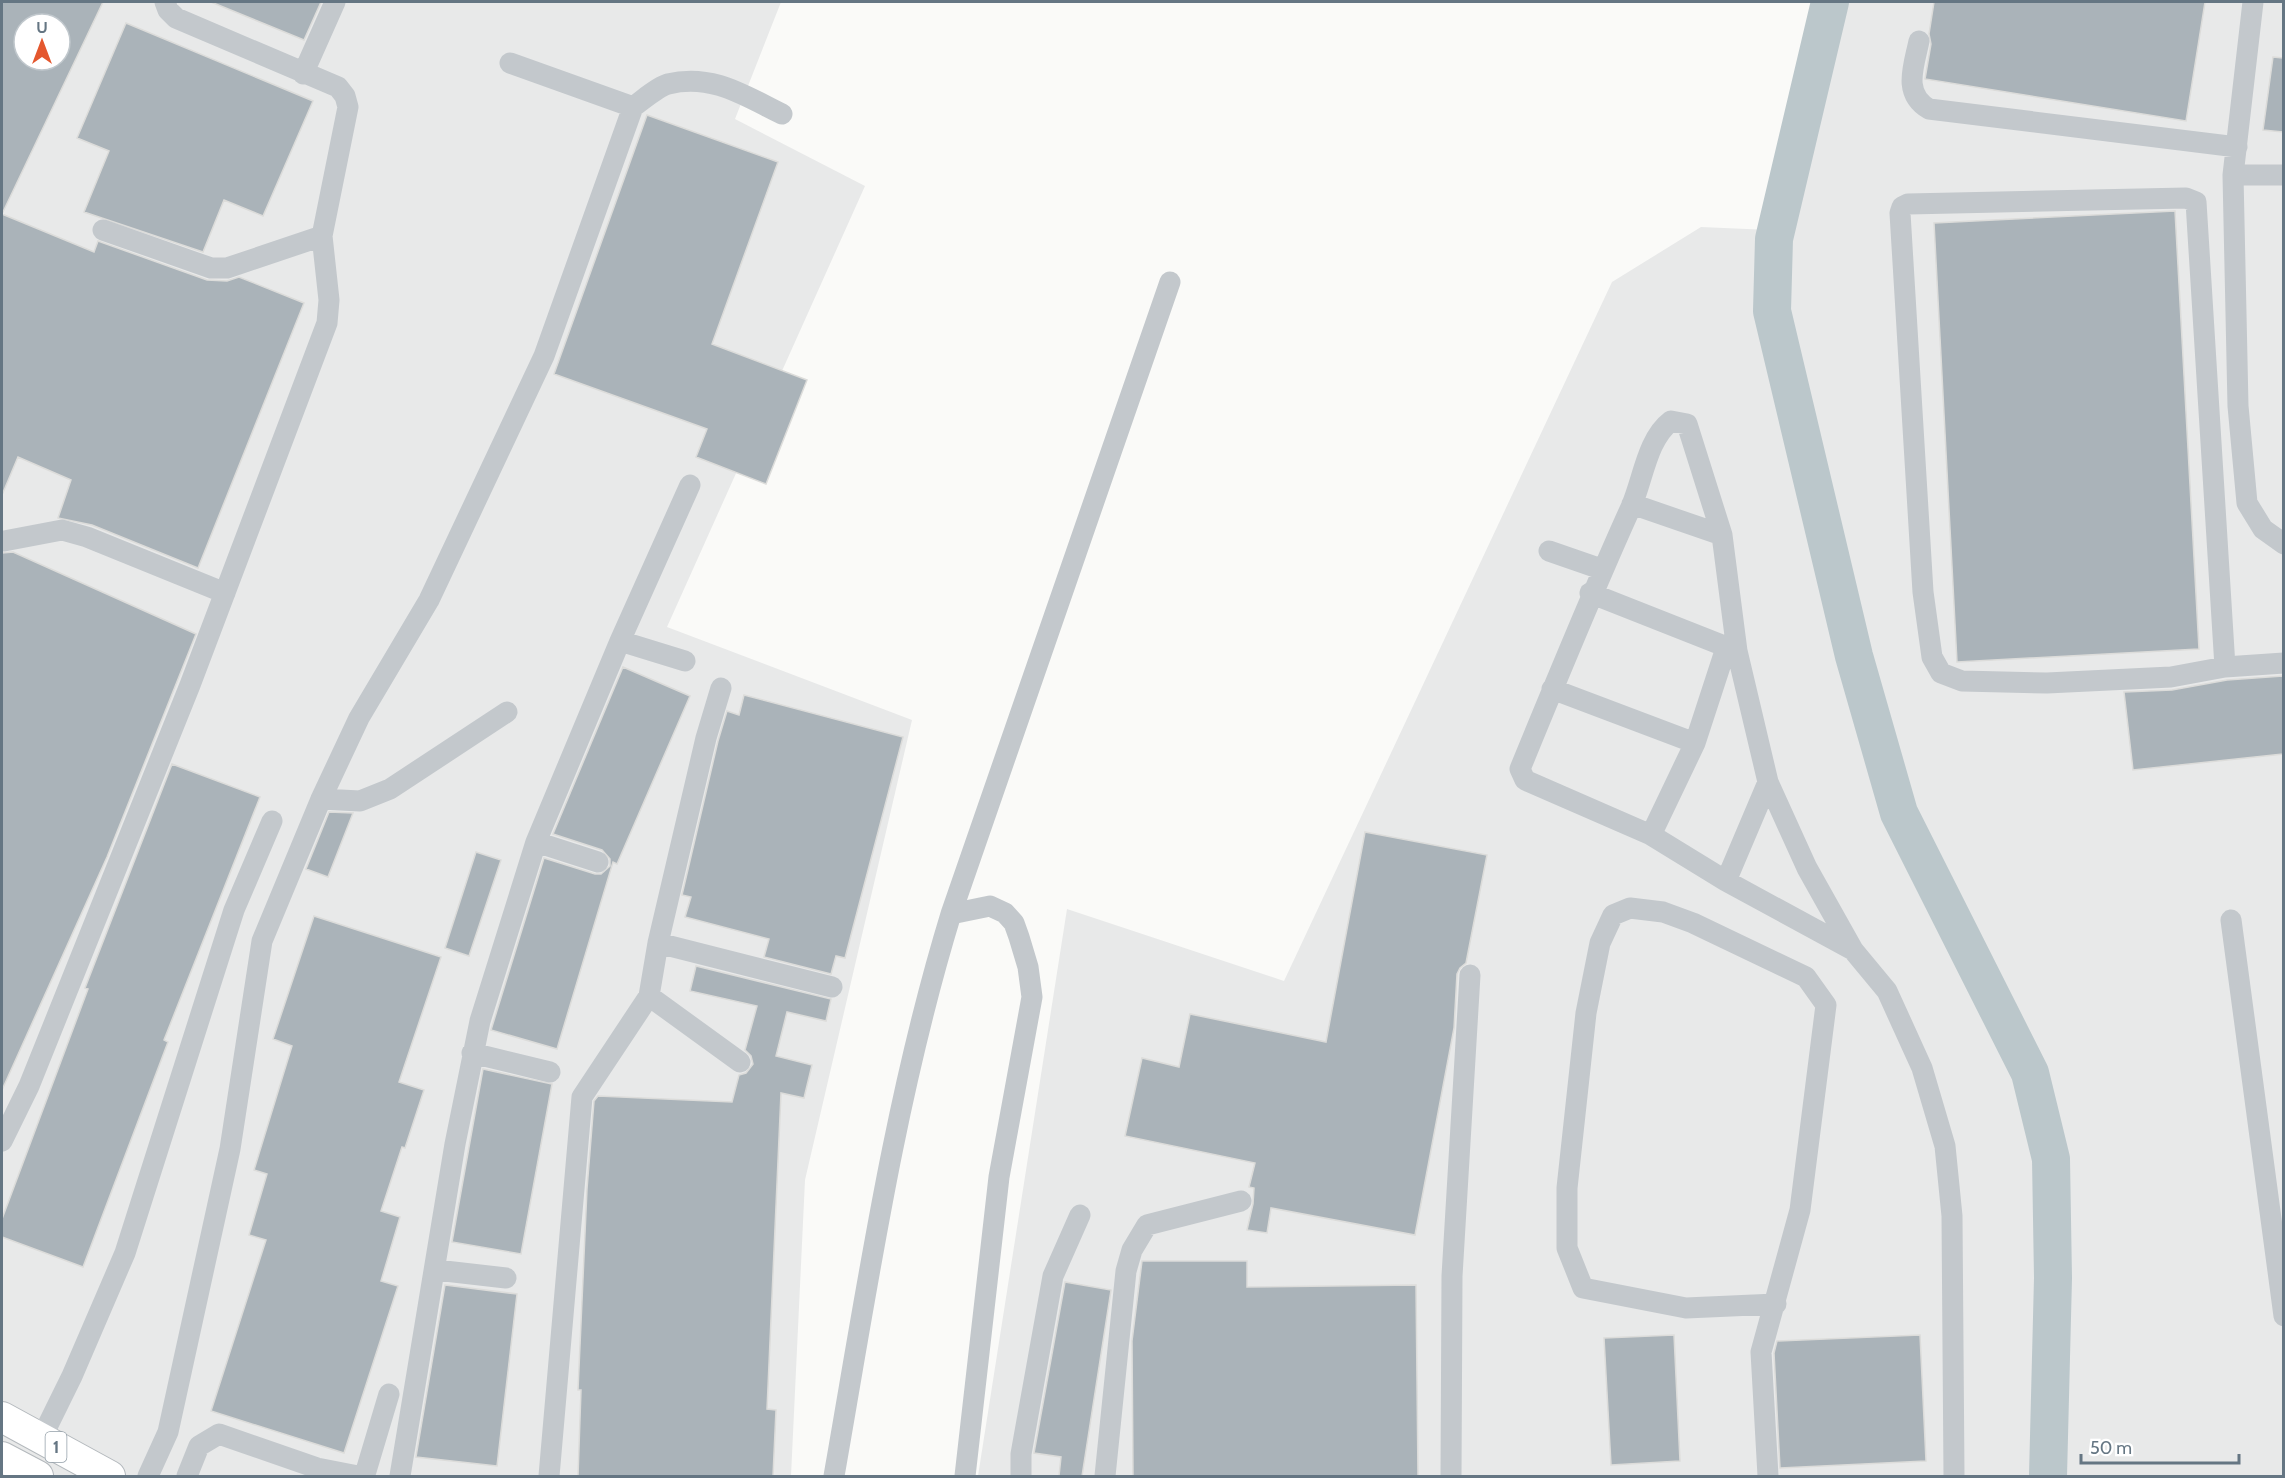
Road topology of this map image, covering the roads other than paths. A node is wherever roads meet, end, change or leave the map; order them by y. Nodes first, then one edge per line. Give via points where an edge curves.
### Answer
1 (165, 2) edge
2 (335, 2) edge
3 (2253, 2) edge
4 (1919, 41) dead end
5 (510, 63) dead end
6 (303, 74) junction
7 (633, 107) junction
8 (782, 114) dead end
9 (2237, 147) junction
10 (2234, 175) junction
11 (2283, 175) edge
12 (103, 230) dead end
13 (322, 236) junction
14 (1170, 282) dead end
15 (690, 484) dead end
16 (1632, 504) junction
17 (1722, 535) junction
18 (4, 540) dead end
19 (2283, 544) edge
20 (1549, 551) dead end
21 (1601, 569) junction
22 (225, 593) junction
23 (1590, 593) junction
24 (620, 641) junction
25 (1732, 650) junction
26 (685, 661) dead end
27 (2283, 663) edge
28 (2225, 667) junction
29 (721, 688) dead end
30 (1552, 689) junction
31 (507, 712) dead end
32 (1695, 742) junction
33 (1768, 783) junction
34 (321, 799) junction
35 (272, 821) dead end
36 (1651, 835) junction
37 (536, 842) junction
38 (598, 862) dead end
39 (1726, 881) junction
40 (951, 914) junction
41 (2231, 920) dead end
42 (658, 944) junction
43 (1853, 950) junction
44 (1470, 975) dead end
45 (832, 987) dead end
46 (649, 996) junction
47 (472, 1053) junction
48 (740, 1062) dead end
49 (550, 1072) dead end
50 (2, 1141) edge
51 (1241, 1201) dead end
52 (1080, 1215) dead end
53 (436, 1270) junction
54 (506, 1278) dead end
55 (1776, 1304) junction
56 (2283, 1316) edge
57 (389, 1394) dead end
58 (2, 1417) edge
59 (41, 1439) junction
60 (2, 1457) edge
61 (316, 1472) edge
62 (192, 1475) edge
63 (38, 1476) edge
64 (110, 1476) edge
65 (148, 1476) edge
66 (400, 1476) edge
67 (549, 1476) edge
68 (834, 1476) edge
69 (965, 1476) edge
70 (1021, 1476) edge
71 (1105, 1476) edge
72 (1451, 1476) edge
73 (1768, 1476) edge
74 (1954, 1476) edge

1 - 6 lane via 176,18
2 - 6 lane
3 - 9 lane
4 - 9 lane via 1912,92 1929,109
5 - 7 lane
6 - 13 lane via 338,87 348,107
7 - 8 lane via 667,84 706,81 721,84
7 - 34 lane via 544,356 429,600 359,718
9 - 10 lane
10 - 11 lane
10 - 19 lane via 2238,406 2247,503 2263,529
12 - 13 lane via 212,268 227,268
13 - 22 lane via 329,300 327,322
14 - 40 lane
15 - 24 lane
16 - 17 lane
16 - 17 lane via 1660,430 1671,421 1687,424
16 - 21 lane
17 - 25 lane
18 - 22 lane via 62,530
20 - 21 lane
21 - 23 lane
22 - 50 lane via 29,1086
23 - 25 lane
23 - 30 lane
24 - 26 lane
24 - 37 lane
25 - 32 lane
25 - 33 lane
27 - 28 lane
28 - 28 lane via 2171,677 2047,683 1954,680 1936,666 1923,592 1902,207 2190,198 2196,202
29 - 42 lane
30 - 32 lane
30 - 36 lane via 1520,769 1525,780
31 - 34 lane via 390,789 360,801
32 - 36 lane
33 - 39 lane
33 - 43 lane
34 - 65 lane via 262,941 225,1172 168,1432
35 - 59 lane via 234,910 125,1253
36 - 39 lane
37 - 38 lane
37 - 47 lane
39 - 43 lane
40 - 68 lane via 932,974 880,1216
40 - 69 lane via 990,906 1005,912 1019,937 1032,997 999,1177
41 - 56 lane
42 - 45 lane
42 - 46 lane
43 - 74 lane via 1887,991 1922,1068 1945,1146 1952,1216
44 - 72 lane via 1452,1276
46 - 48 lane
46 - 67 lane via 582,1097
47 - 49 lane
47 - 53 lane
51 - 71 lane via 1147,1225 1132,1250 1126,1271
52 - 70 lane via 1053,1276 1021,1454
53 - 54 lane
53 - 66 lane
55 - 55 lane via 1686,1308 1582,1288 1567,1248 1567,1188 1586,1013 1600,943 1613,915 1630,908 1663,912 1693,923 1806,977 1826,1005 1800,1210
55 - 73 lane via 1761,1352
57 - 61 lane via 366,1471 358,1476
58 - 59 highway, 1
59 - 64 highway, 1
60 - 63 highway, 1
61 - 62 lane via 219,1434 199,1446

